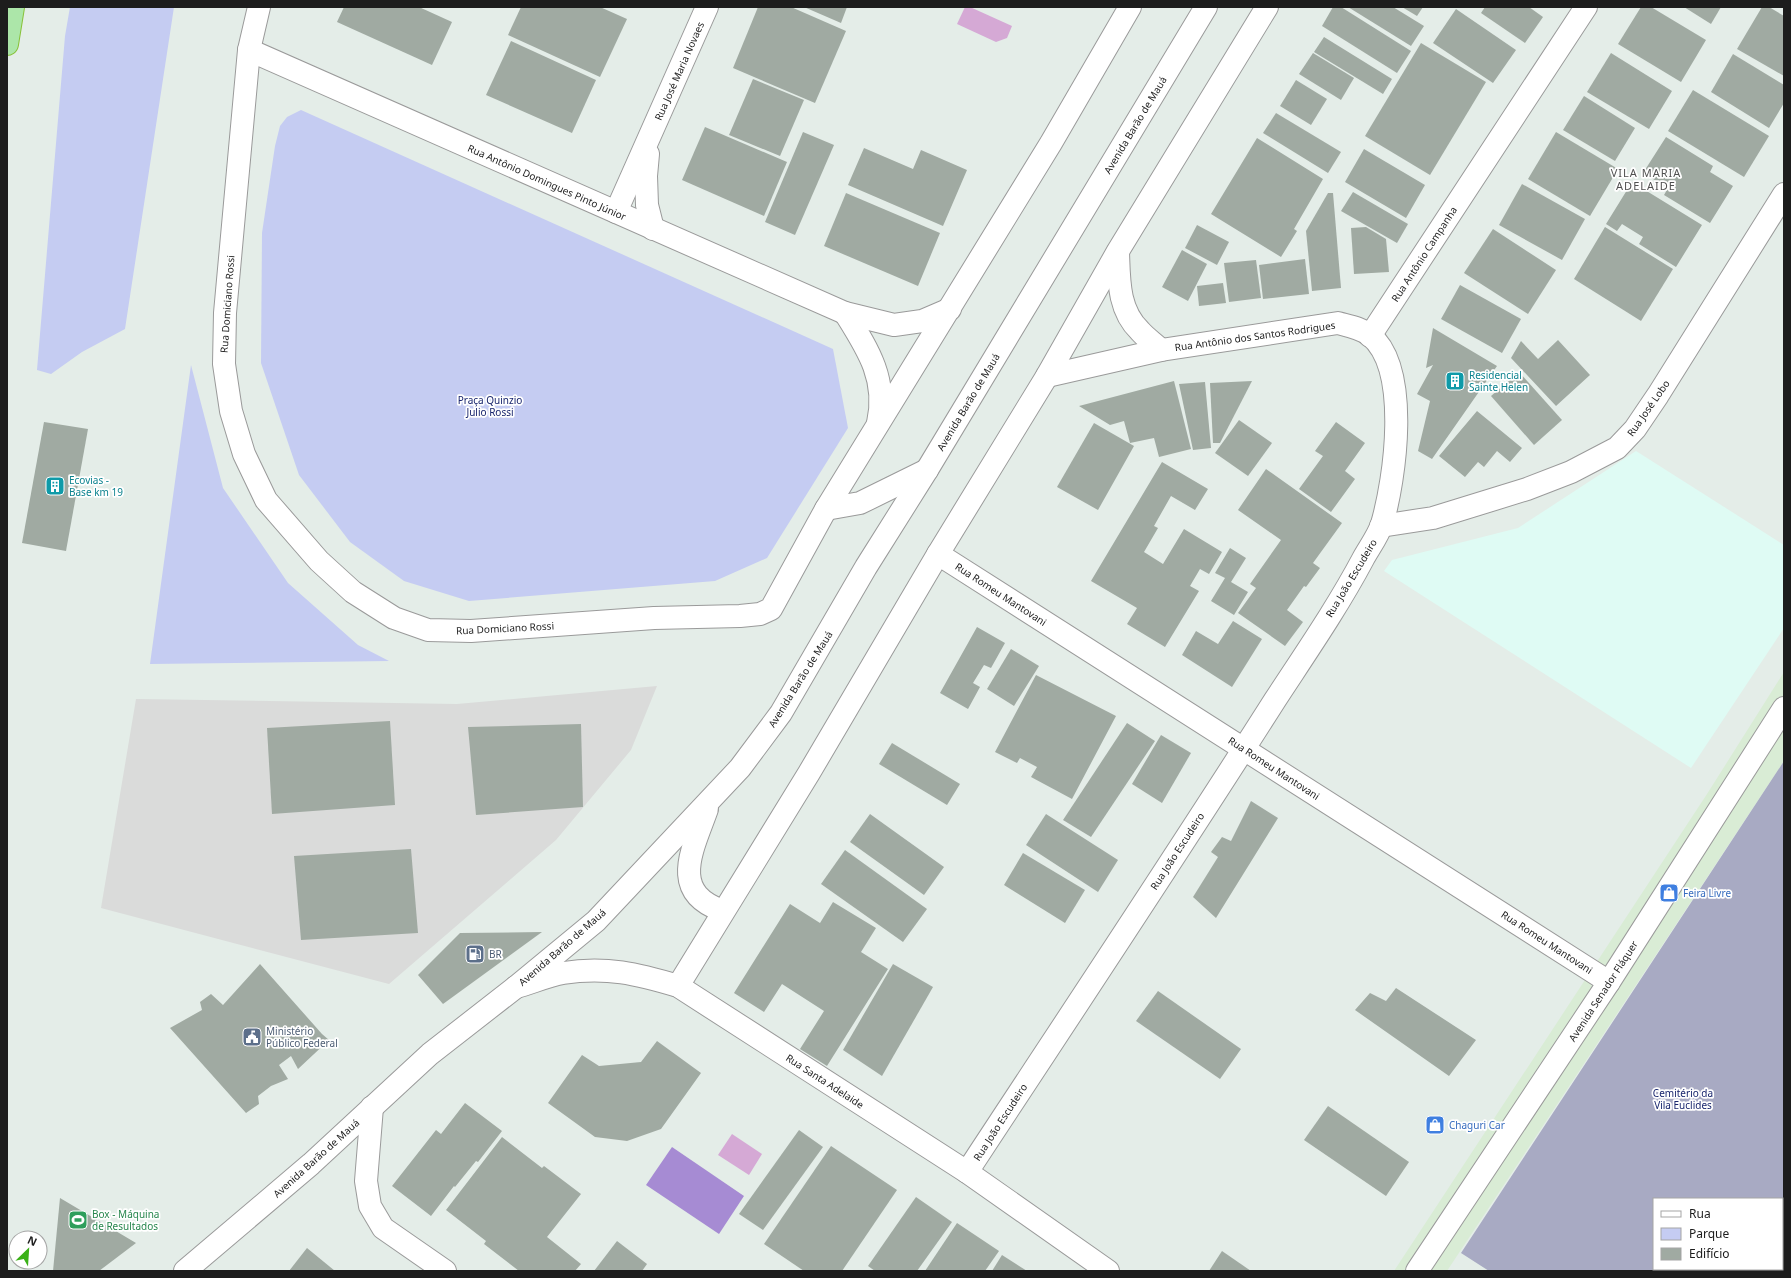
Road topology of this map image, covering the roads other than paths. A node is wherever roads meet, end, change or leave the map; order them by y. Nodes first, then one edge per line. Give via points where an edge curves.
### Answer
1 (13, 7) edge
2 (259, 7) edge
3 (707, 7) edge
4 (1130, 7) edge
5 (1206, 7) edge
6 (1267, 7) edge
7 (1586, 7) edge
8 (7, 44) edge
9 (249, 50) junction
10 (650, 135) junction
11 (1784, 194) edge
12 (616, 212) junction
13 (653, 228) junction
14 (1118, 251) junction
15 (950, 309) junction
16 (845, 313) junction
17 (1370, 336) junction
18 (1161, 350) junction
19 (1046, 376) junction
20 (876, 428) junction
21 (927, 470) junction
22 (826, 509) junction
23 (1381, 526) junction
24 (938, 554) junction
25 (1784, 708) edge
26 (1244, 749) junction
27 (710, 801) junction
28 (723, 911) junction
29 (1609, 982) junction
30 (678, 986) junction
31 (516, 987) junction
32 (372, 1107) junction
33 (967, 1172) junction
34 (185, 1271) edge
35 (446, 1271) edge
36 (1108, 1271) edge
37 (1417, 1271) edge

1 - 8 highway
2 - 9 street, Rua Domiciano Rossi
3 - 10 street, Rua José Maria Novaes
4 - 15 street
5 - 21 street, Avenida Barão de Mauá
6 - 14 street
7 - 17 street, Rua Antônio Campanha
9 - 12 street, Rua Antônio Domingues Pinto Júnior
9 - 22 street, Rua Domiciano Rossi via 224,313 224,364 231,411 244,454 266,500 319,561 353,592 394,618 428,630 471,631 654,618 740,616 767,612 774,606
10 - 12 street, Rua José Maria Novaes
10 - 13 street, Rua José Maria Novaes via 646,176 647,205
11 - 23 street, Rua José Lobo via 1658,395 1635,429 1617,448 1571,472 1528,489 1433,518
12 - 13 street, Rua Antônio Domingues Pinto Júnior
13 - 16 street, Rua Antônio Domingues Pinto Júnior
14 - 18 street, Rua Antônio dos Santos Rodrigues via 1119,286 1129,318
14 - 19 street
15 - 16 street, Rua Antônio Domingues Pinto Júnior via 922,321 894,325
15 - 20 street
16 - 20 street via 869,352 878,379 881,407
17 - 18 street, Rua Antônio dos Santos Rodrigues via 1356,328 1338,323
17 - 23 street via 1386,357 1396,412 1396,447
18 - 19 street, Rua Antônio dos Santos Rodrigues
19 - 24 street
20 - 22 street
21 - 22 street via 860,503
21 - 27 street, Avenida Barão de Mauá via 866,567 781,713 740,768
23 - 26 street, Rua João Escudeiro via 1352,579
24 - 26 street, Rua Romeu Mantovani
24 - 28 street via 809,773
25 - 29 street, Avenida Senador Fláquer
26 - 29 street, Rua Romeu Mantovani
26 - 33 street, Rua João Escudeiro
27 - 28 street via 690,857 688,874 692,890 699,900
27 - 31 street, Avenida Barão de Mauá via 596,921
28 - 30 street
29 - 37 street, Avenida Senador Fláquer
30 - 31 street, Rua Santa Adelaide via 640,975 601,970 562,973
30 - 33 street, Rua Santa Adelaide
31 - 32 street, Avenida Barão de Mauá via 430,1054
32 - 34 street, Avenida Barão de Mauá
32 - 35 street via 366,1181 370,1206 383,1228
33 - 36 street, Rua Santa Adelaide

